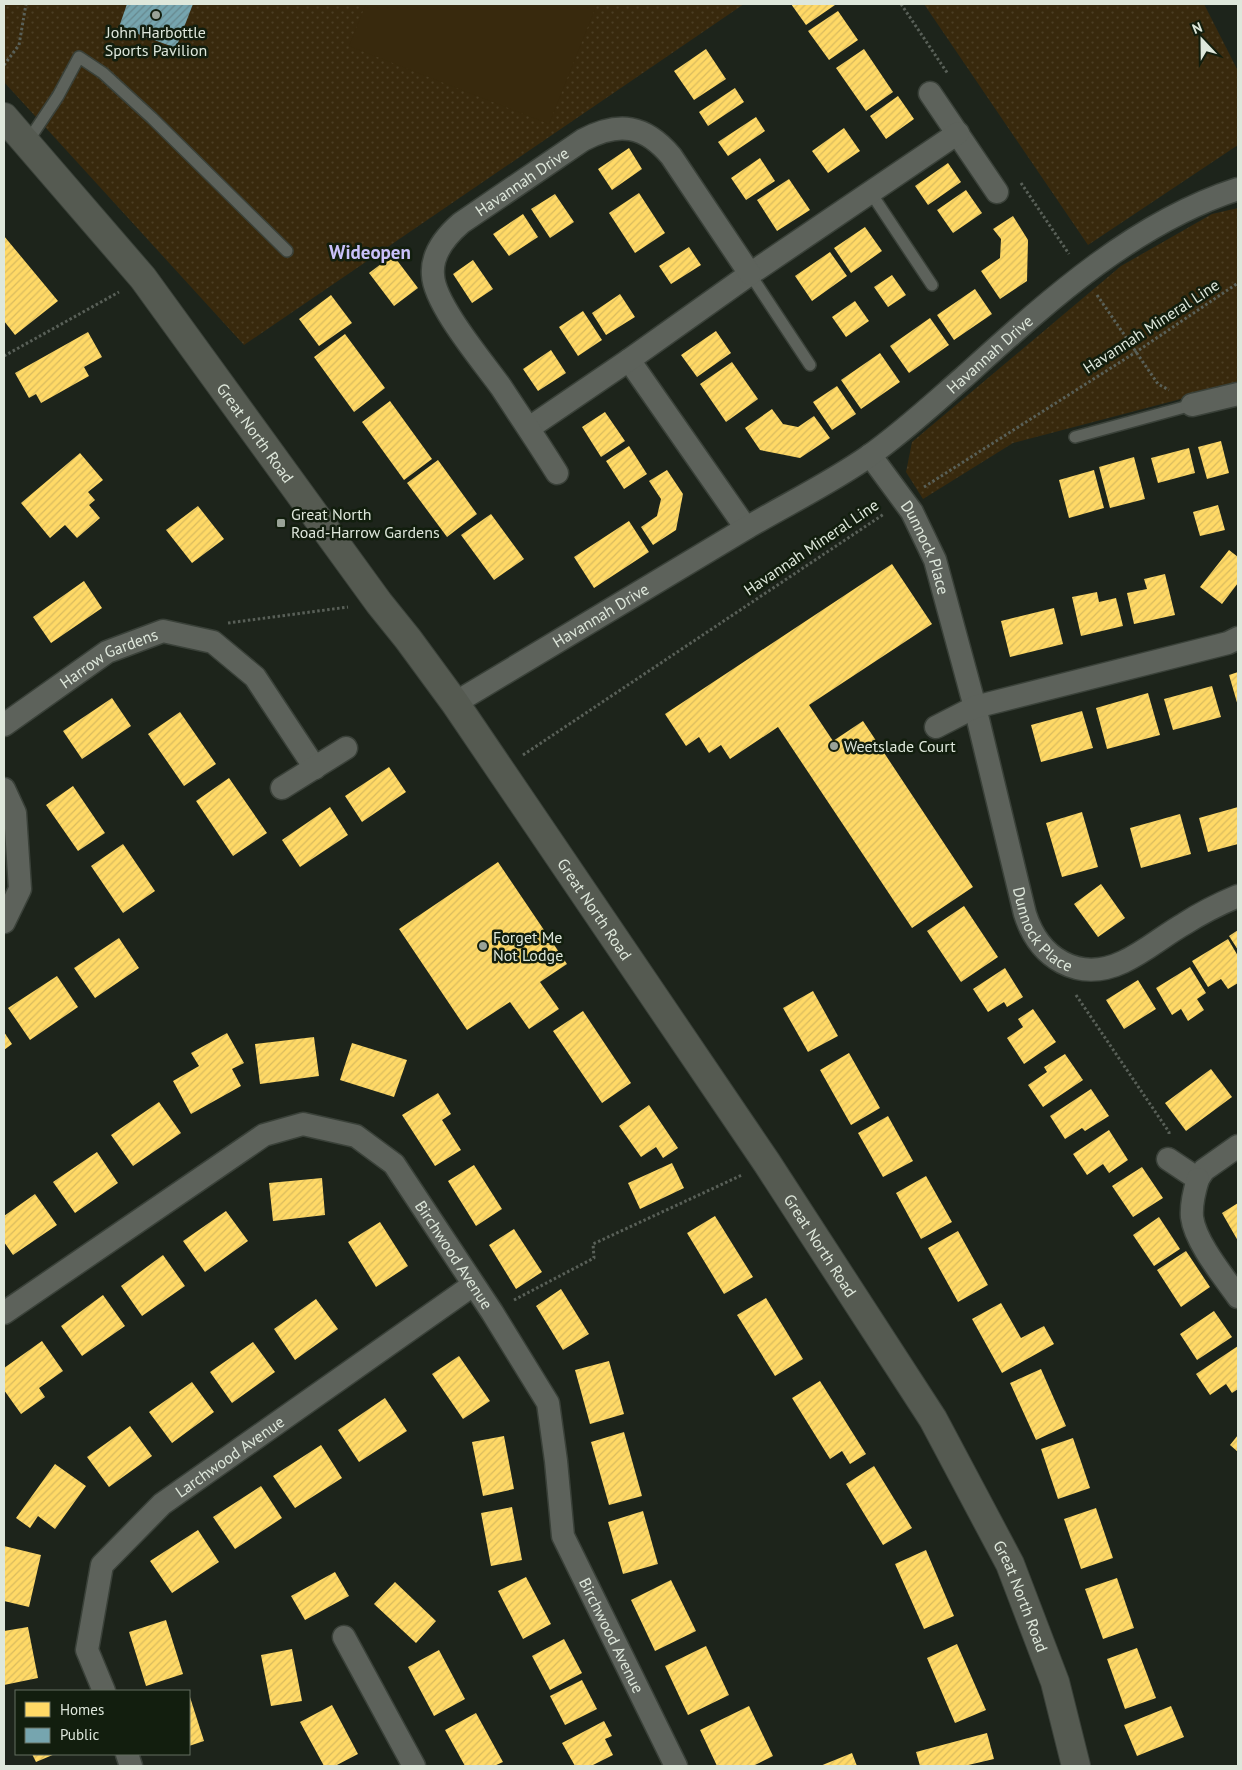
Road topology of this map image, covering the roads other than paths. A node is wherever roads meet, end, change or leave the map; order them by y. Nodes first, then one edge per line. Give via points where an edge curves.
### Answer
1 (930, 93) dead end
2 (4, 117) edge
3 (958, 133) junction
4 (26, 144) junction
5 (1238, 189) edge
6 (871, 192) junction
7 (997, 192) dead end
8 (287, 251) dead end
9 (750, 274) junction
10 (932, 285) dead end
11 (629, 360) junction
12 (810, 366) dead end
13 (1237, 400) edge
14 (1192, 405) joint
15 (529, 428) junction
16 (1075, 438) dead end
17 (870, 455) junction
18 (558, 473) dead end
19 (746, 528) junction
20 (1238, 638) edge
21 (455, 703) junction
22 (975, 707) junction
23 (4, 725) edge
24 (936, 727) dead end
25 (346, 748) dead end
26 (315, 768) junction
27 (282, 788) dead end
28 (4, 789) edge
29 (1238, 896) edge
30 (4, 922) edge
31 (1238, 1146) edge
32 (1168, 1159) road end
33 (1198, 1179) junction
34 (473, 1285) junction
35 (1238, 1297) edge
36 (4, 1313) edge
37 (344, 1637) dead end
38 (104, 1690) edge
39 (414, 1766) edge
40 (676, 1766) edge
41 (1076, 1766) edge

1 - 3 street
2 - 4 main road, Great North Road
3 - 6 street
3 - 7 street
4 - 8 lane via 79,57 104,73
4 - 21 main road, Great North Road via 143,278
5 - 17 street, Havannah Drive via 1167,219 1083,275
6 - 9 street
6 - 10 lane
9 - 11 street
9 - 12 lane
9 - 15 street, Havannah Drive via 663,146 652,137 624,128 611,128 582,140 461,223 437,253 432,274 436,288 453,320
11 - 15 street
11 - 19 street
13 - 14 street
14 - 16 lane
15 - 18 street, Havannah Drive
17 - 19 street, Havannah Drive via 833,480
17 - 22 street, Dunnock Place via 912,512 935,560
19 - 21 street, Havannah Drive
20 - 22 street
21 - 41 main road, Great North Road via 767,1163 933,1419 1010,1564 1055,1682
22 - 24 street
22 - 29 street, Dunnock Place via 1025,914 1035,938 1049,955 1081,969 1106,968 1139,954 1210,908
23 - 26 street, Harrow Gardens via 107,652 163,631 213,642 255,677
25 - 26 street
26 - 27 street
28 - 30 street via 15,813 20,889
31 - 33 street via 1204,1170
32 - 33 street
33 - 35 street via 1192,1207 1196,1232
34 - 36 street, Birchwood Avenue via 394,1164 356,1136 303,1124 264,1135
34 - 38 street, Larchwood Avenue via 162,1504 102,1565 87,1650
34 - 40 street, Birchwood Avenue via 548,1404 563,1536
37 - 39 street

